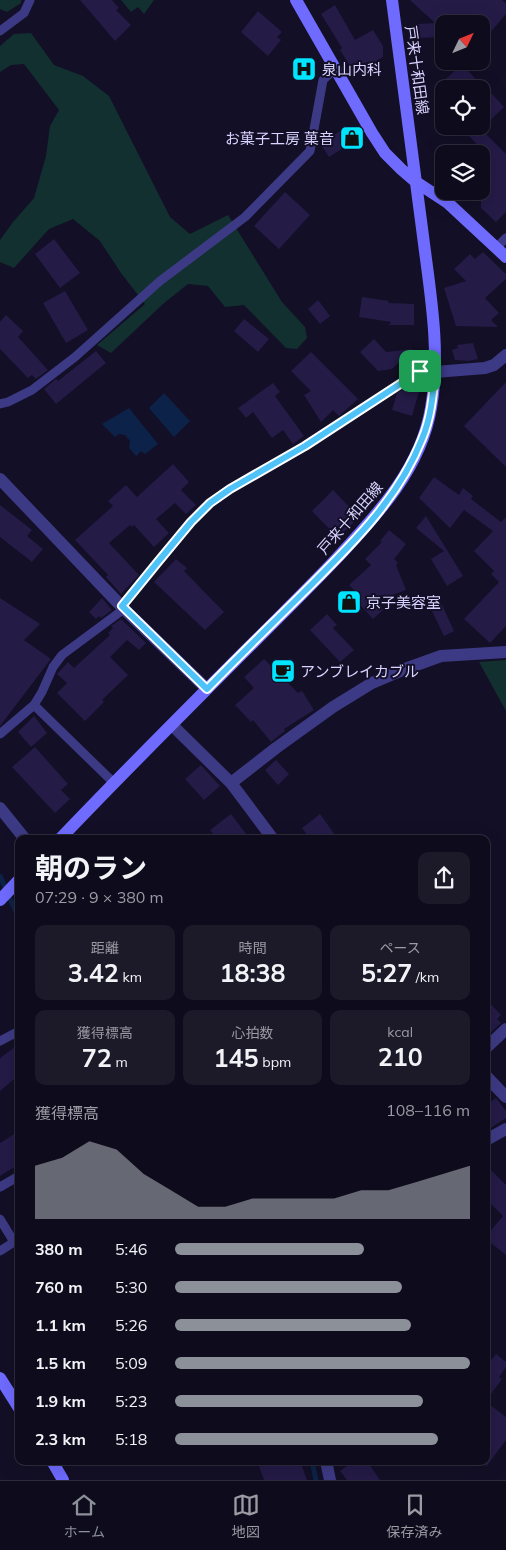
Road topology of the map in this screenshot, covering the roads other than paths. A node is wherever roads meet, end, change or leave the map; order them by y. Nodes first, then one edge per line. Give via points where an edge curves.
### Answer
1 (30, 0) edge
2 (296, 0) edge
3 (392, 0) edge
4 (0, 31) edge
5 (336, 69) junction
6 (416, 182) junction
7 (506, 238) edge
8 (501, 252) edge
9 (506, 355) edge
10 (435, 372) junction
11 (0, 404) edge
12 (0, 479) edge
13 (123, 608) junction
14 (506, 652) edge
15 (207, 689) junction
16 (34, 705) junction
17 (172, 725) junction
18 (0, 734) edge
19 (114, 782) junction
20 (231, 783) junction
21 (0, 808) edge
22 (22, 835) edge
23 (64, 835) edge
24 (270, 835) edge
25 (15, 884) edge
26 (0, 900) edge
27 (506, 1029) edge
28 (15, 1033) edge
29 (0, 1041) edge
30 (490, 1044) edge
31 (490, 1080) edge
32 (506, 1097) edge
33 (506, 1129) edge
34 (490, 1138) edge
35 (15, 1178) edge
36 (0, 1187) edge
37 (0, 1219) edge
38 (15, 1244) edge
39 (15, 1246) edge
40 (0, 1251) edge
41 (0, 1378) edge
42 (15, 1402) edge
43 (55, 1465) edge
44 (327, 1465) edge
45 (64, 1480) edge
46 (330, 1480) edge

1 - 4 lane via 24,13
2 - 5 main road
3 - 6 main road, 戸来十和田線
5 - 6 main road via 385,153
5 - 11 lane via 322,80 310,151 245,217 160,281 32,390
6 - 8 main road via 448,203
6 - 10 main road, 戸来十和田線 via 433,318
7 - 8 lane
9 - 10 street via 485,368
10 - 13 lane via 420,371 210,503 185,529
10 - 15 main road, 戸来十和田線 via 431,409 423,437 397,489 324,572
12 - 13 street
13 - 15 street
13 - 16 lane via 62,655
14 - 20 street via 441,656 372,683 333,707
15 - 17 main road, 戸来十和田線
16 - 18 lane
16 - 19 lane
17 - 19 main road, 戸来十和田線
17 - 20 street
19 - 23 main road, 戸来十和田線
20 - 24 street
21 - 22 street
25 - 26 main road
27 - 30 street
28 - 29 lane
31 - 32 street
33 - 34 street
35 - 36 lane
37 - 38 lane
39 - 40 lane
41 - 42 main road
43 - 45 main road
44 - 46 street

